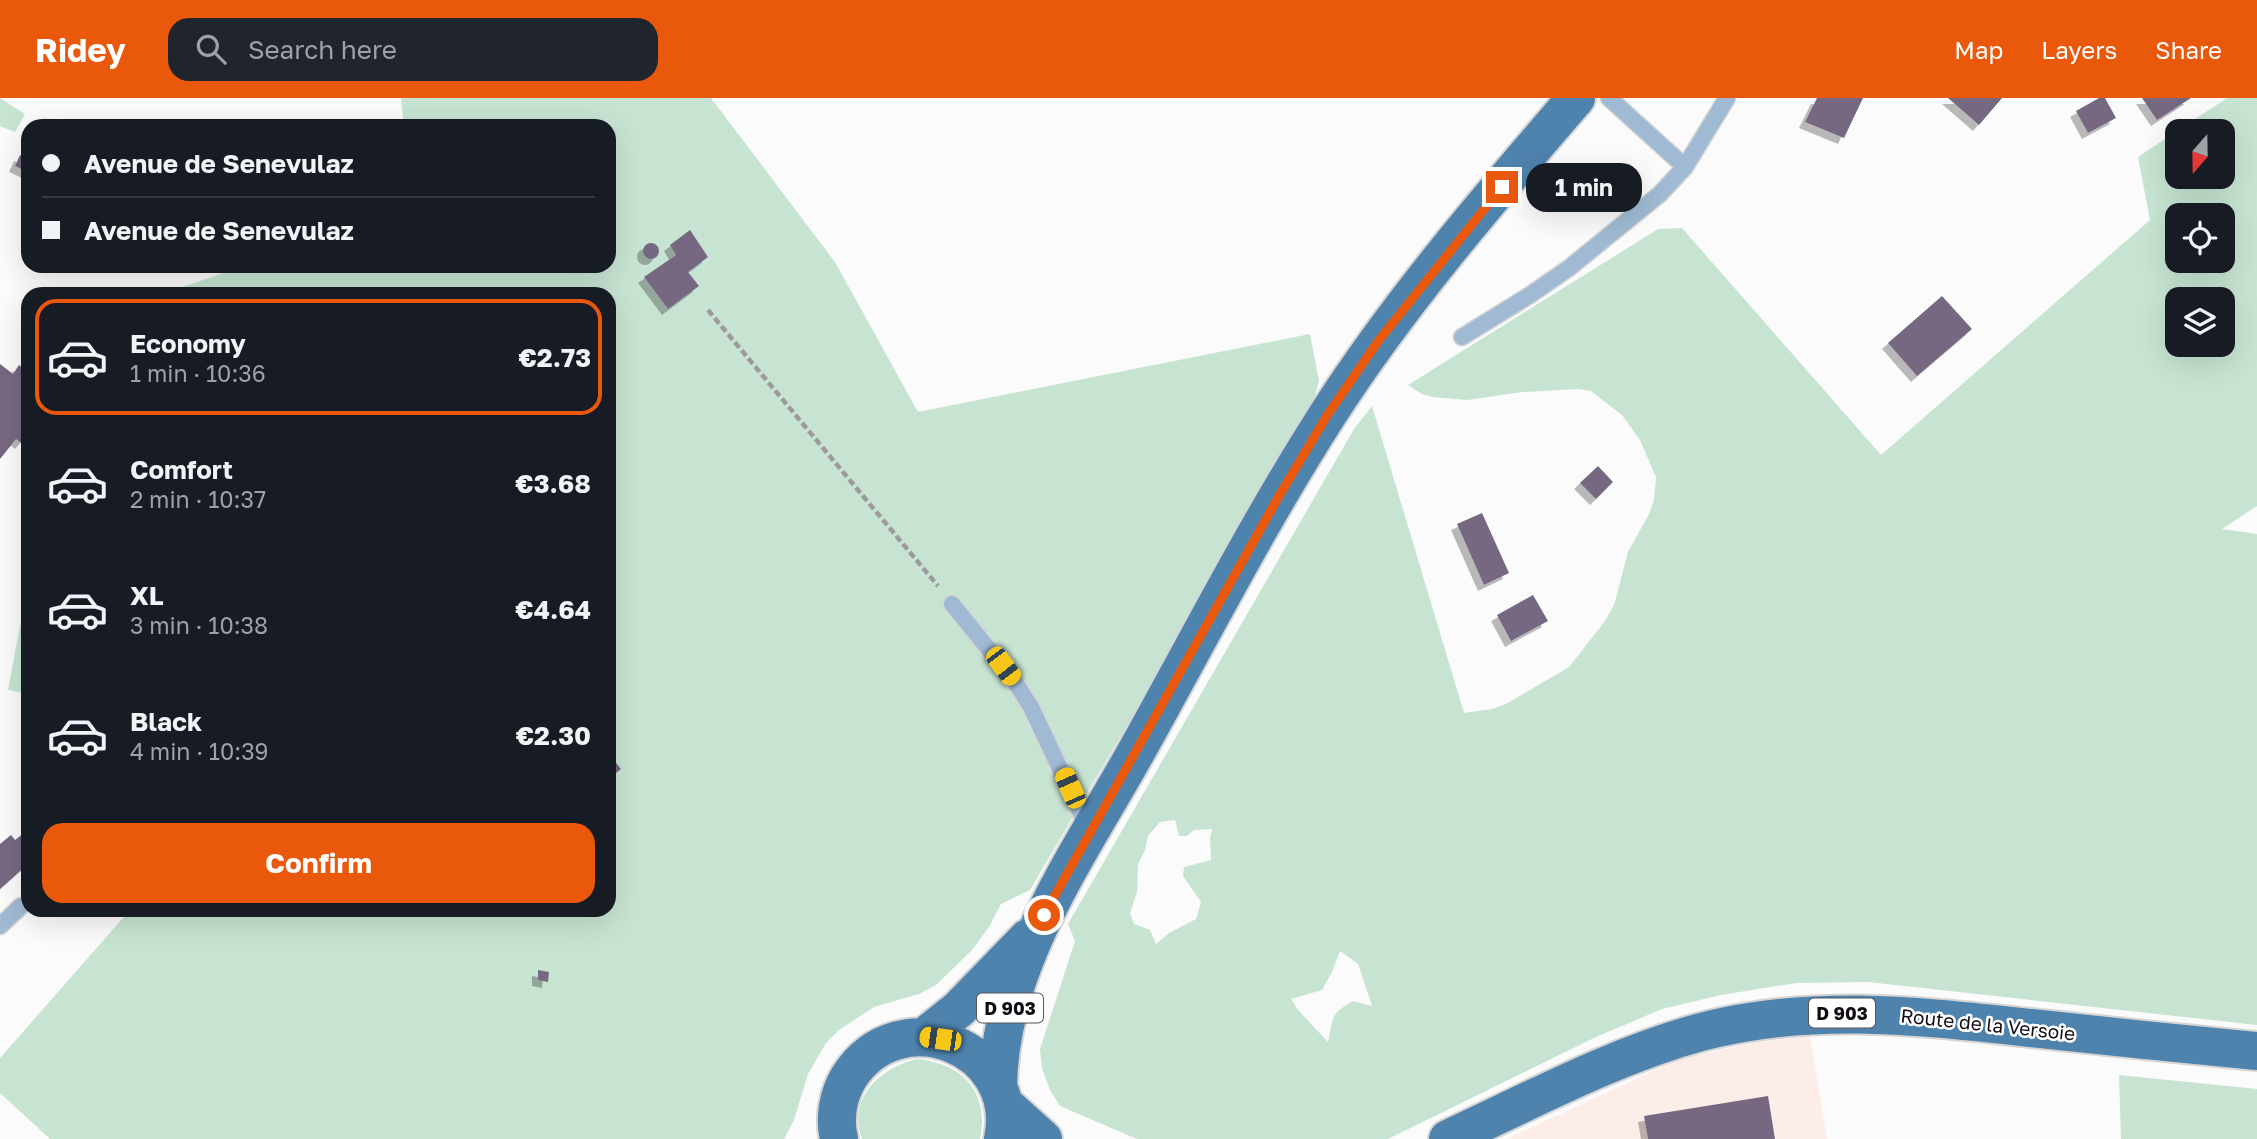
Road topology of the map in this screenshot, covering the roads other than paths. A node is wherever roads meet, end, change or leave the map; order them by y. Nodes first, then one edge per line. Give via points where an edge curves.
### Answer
1 (1576, 98) edge
2 (1609, 98) edge
3 (1727, 98) edge
4 (1685, 167) junction
5 (1462, 337) dead end
6 (952, 604) road end
7 (1091, 833) junction
8 (21, 905) dead end
9 (0, 926) edge
10 (1034, 932) junction
11 (924, 1037) junction
12 (2257, 1051) edge
13 (1001, 1110) edge
14 (839, 1139) edge
15 (1043, 1139) edge
16 (1448, 1139) edge

1 - 7 main road, D 903 via 1379,340 1328,414
2 - 4 lane
3 - 4 lane
4 - 5 lane via 1660,194 1569,268
6 - 7 lane via 1031,707
7 - 10 main road, D 903
8 - 9 lane
10 - 11 main road, D 903 via 965,1003
10 - 13 main road, D 903 via 1001,1041
11 - 13 main road via 955,1044 980,1061
11 - 14 main road via 885,1045 854,1070 838,1106
12 - 16 main road, Route de la Versoie / D 903 via 1916,1016 1807,1015 1734,1025 1667,1042
13 - 15 main road

